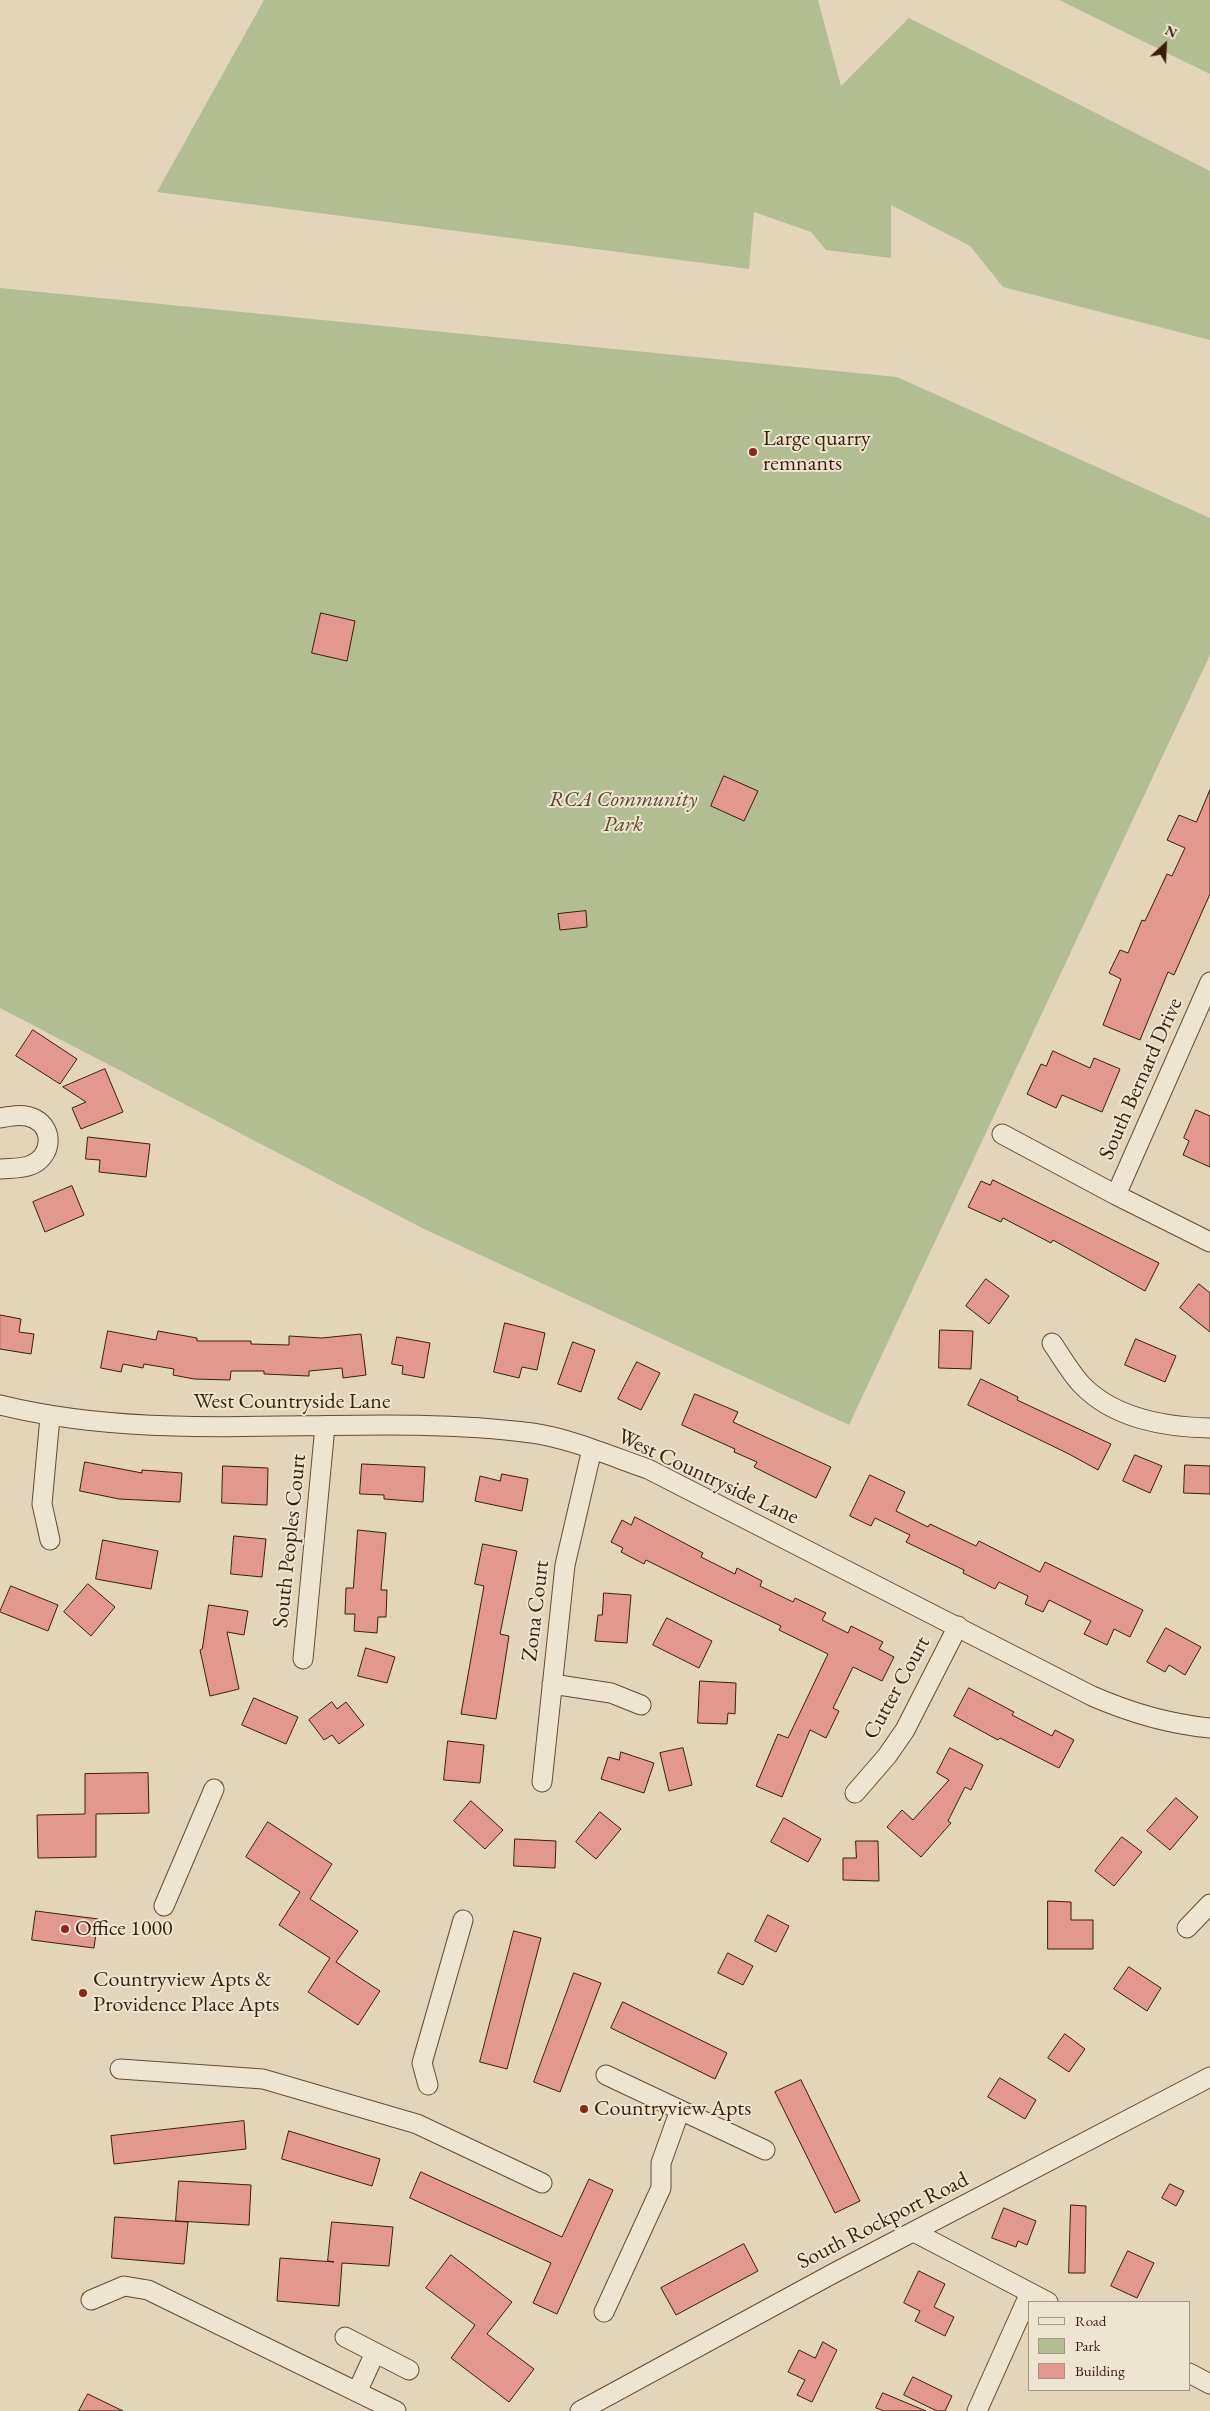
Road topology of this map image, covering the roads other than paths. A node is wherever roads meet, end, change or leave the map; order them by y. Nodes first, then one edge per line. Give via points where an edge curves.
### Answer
1 (1210, 982) edge
2 (0, 1118) edge
3 (1002, 1134) dead end
4 (0, 1169) edge
5 (1116, 1196) junction
6 (1210, 1242) edge
7 (1052, 1343) dead end
8 (0, 1405) edge
9 (50, 1417) junction
10 (325, 1426) junction
11 (1210, 1428) edge
12 (592, 1449) junction
13 (50, 1540) dead end
14 (958, 1626) junction
15 (303, 1659) dead end
16 (552, 1684) junction
17 (641, 1705) dead end
18 (1210, 1728) edge
19 (542, 1782) dead end
20 (214, 1789) dead end
21 (854, 1793) dead end
22 (1210, 1904) edge
23 (164, 1906) dead end
24 (463, 1920) dead end
25 (1187, 1928) dead end
26 (120, 2069) dead end
27 (606, 2075) dead end
28 (1210, 2077) edge
29 (428, 2085) dead end
30 (680, 2110) junction
31 (765, 2150) dead end
32 (542, 2182) dead end
33 (914, 2232) junction
34 (1030, 2293) junction
35 (91, 2300) dead end
36 (1046, 2301) edge
37 (604, 2312) dead end
38 (345, 2337) dead end
39 (375, 2353) junction
40 (409, 2370) dead end
41 (1190, 2374) edge
42 (1210, 2384) edge
43 (357, 2392) junction
44 (396, 2411) edge
45 (580, 2411) edge
46 (977, 2411) edge

1 - 5 street, South Bernard Drive
2 - 4 street via 36,1119 45,1128 49,1139 47,1151 40,1160 30,1166
3 - 5 street
5 - 6 street
7 - 11 street via 1081,1384 1127,1414 1164,1426
8 - 9 street, West Countryside Lane
9 - 10 street, West Countryside Lane via 142,1426
9 - 13 street via 42,1504
10 - 12 street, West Countryside Lane via 463,1426 535,1433
10 - 15 street, South Peoples Court
12 - 14 street, West Countryside Lane via 648,1469
12 - 16 street, Zona Court via 565,1565
14 - 18 street, West Countryside Lane via 1124,1709 1154,1719
14 - 21 street, Cutter Court via 904,1730 887,1756
16 - 17 street via 611,1693
16 - 19 street, Zona Court
20 - 23 street
22 - 25 street
24 - 29 street via 422,2063
26 - 32 street via 263,2078 417,2124
27 - 30 street
28 - 33 street, South Rockport Road
30 - 31 street
30 - 37 street via 661,2164 661,2188
33 - 34 street
33 - 45 street, South Rockport Road
34 - 36 street
34 - 46 street
35 - 43 street via 124,2286 148,2290
38 - 39 street
39 - 40 street
39 - 43 street
41 - 42 street
43 - 44 street

